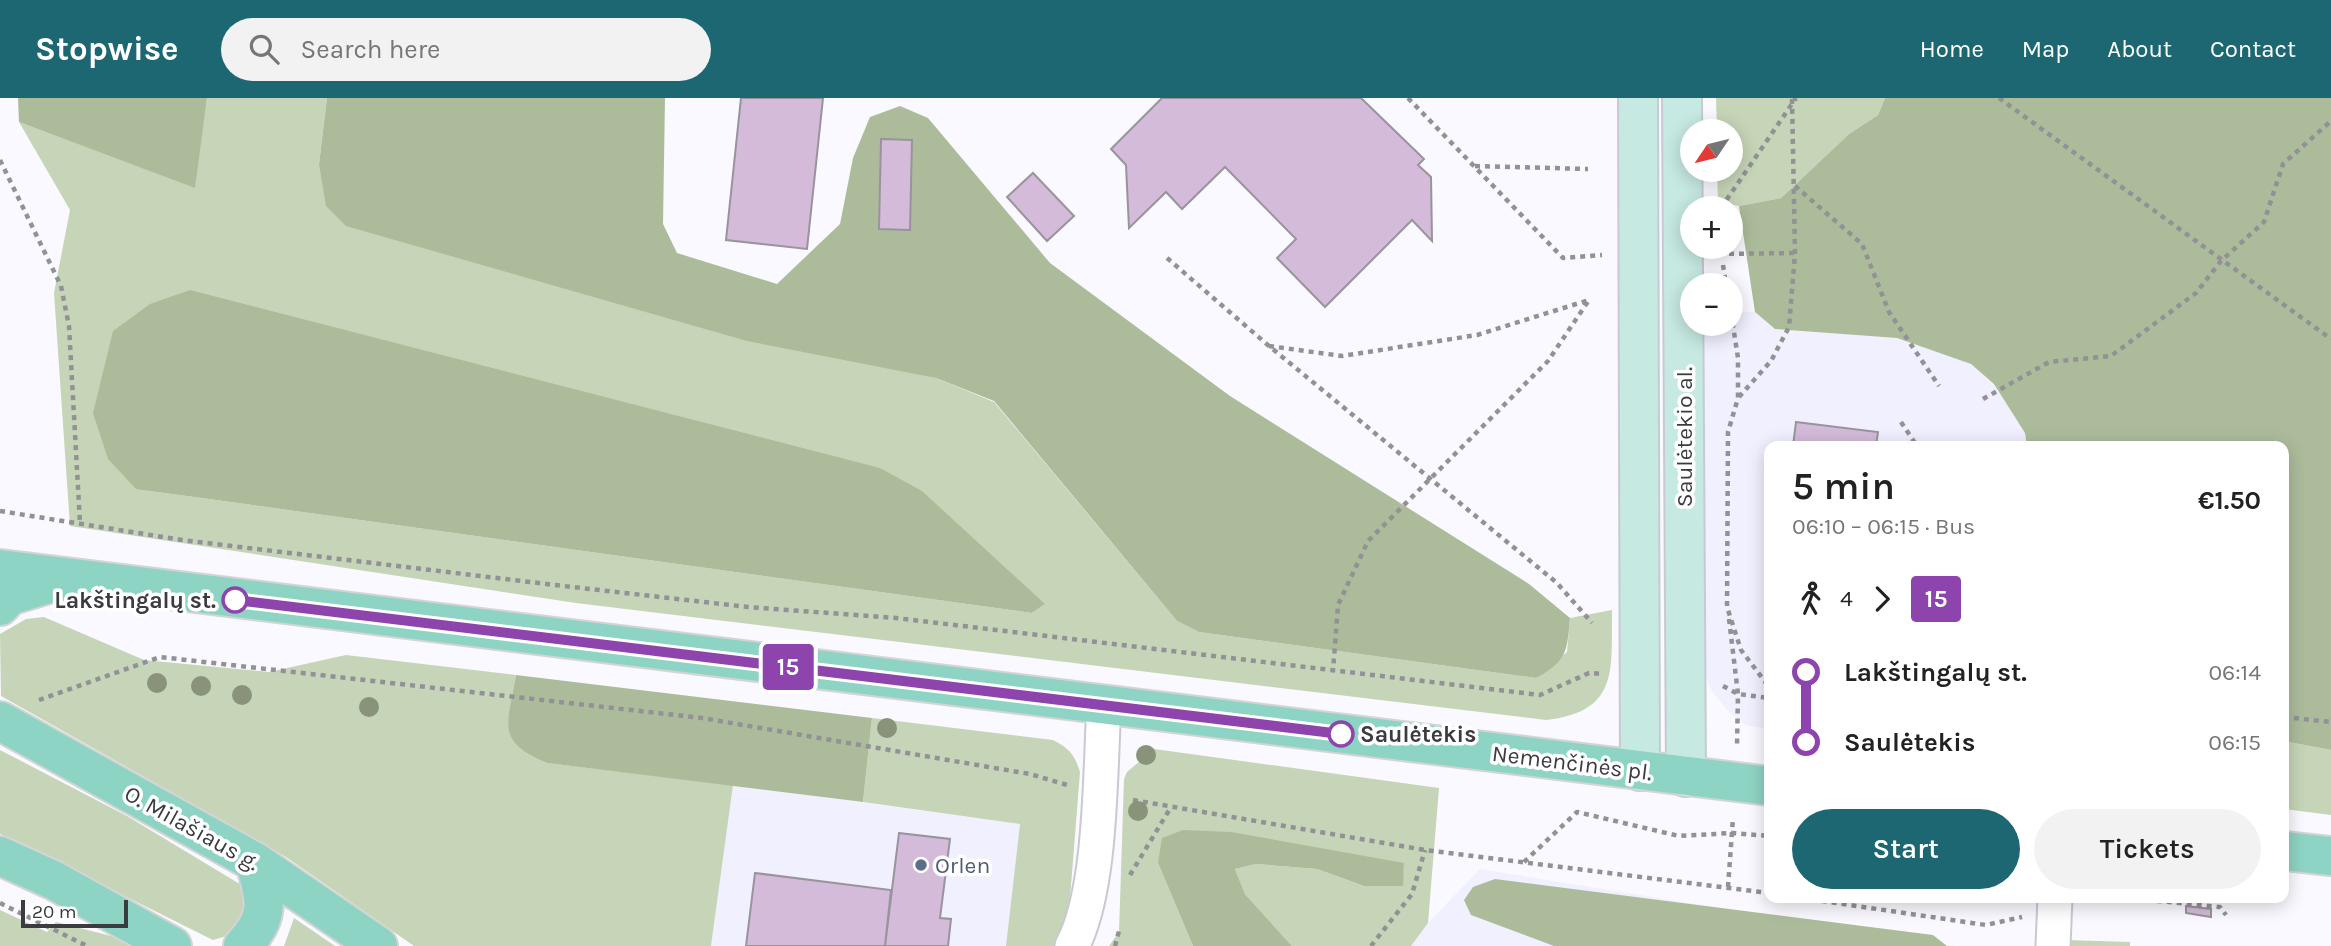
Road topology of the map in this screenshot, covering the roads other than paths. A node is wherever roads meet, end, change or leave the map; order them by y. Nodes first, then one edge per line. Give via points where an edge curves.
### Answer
1 (1638, 98) edge
2 (1682, 98) edge
3 (0, 569) edge
4 (64, 580) junction
5 (0, 606) edge
6 (1104, 705) junction
7 (0, 721) edge
8 (1640, 771) junction
9 (1686, 777) junction
10 (1764, 785) edge
11 (2289, 851) edge
12 (0, 856) edge
13 (2331, 856) edge
14 (255, 862) junction
15 (172, 946) edge
16 (243, 946) edge
17 (378, 946) edge
18 (1072, 946) edge

1 - 8 main road, Saulėtekio al.
2 - 9 main road, Saulėtekio al.
3 - 4 main road, Nemenčinės pl.
4 - 5 main road via 9,596
4 - 6 main road, Nemenčinės pl.
6 - 8 main road, Nemenčinės pl.
6 - 18 street via 1092,882
7 - 14 main road, O. Milašiaus g.
8 - 9 main road, Nemenčinės pl.
9 - 10 main road, Nemenčinės pl.
11 - 13 main road
12 - 15 main road
14 - 16 main road via 265,898 260,928
14 - 17 main road, O. Milašiaus g.

